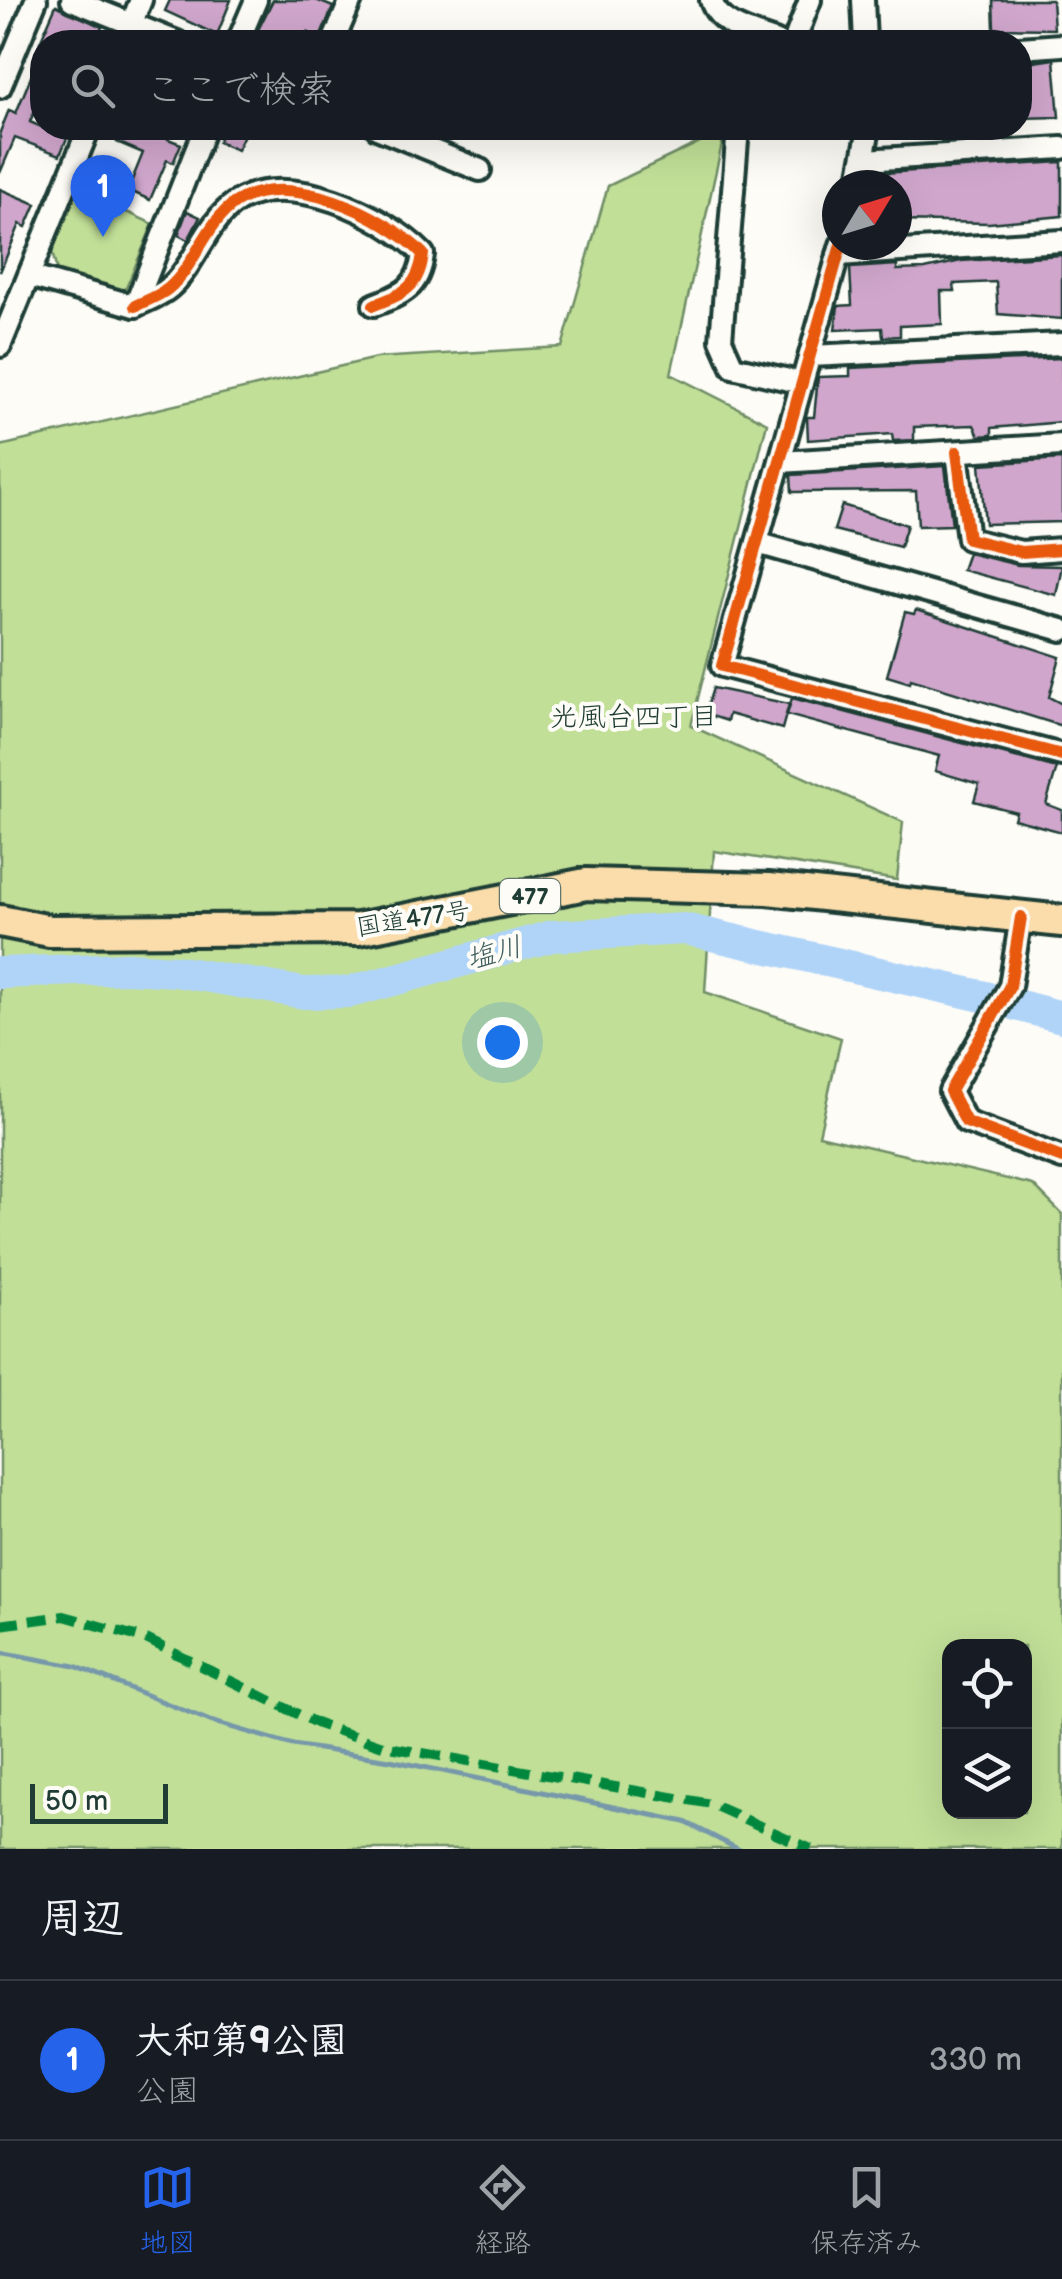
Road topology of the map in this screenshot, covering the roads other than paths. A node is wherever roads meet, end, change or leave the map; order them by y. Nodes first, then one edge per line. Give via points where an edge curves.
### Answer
1 (36, 0) edge
2 (72, 0) edge
3 (141, 0) edge
4 (256, 0) edge
5 (351, 0) edge
6 (711, 0) edge
7 (810, 0) edge
8 (863, 0) edge
9 (121, 30) edge
10 (129, 30) edge
11 (243, 30) edge
12 (338, 30) edge
13 (747, 30) edge
14 (799, 30) edge
15 (864, 30) edge
16 (1062, 45) edge
17 (1032, 47) edge
18 (0, 87) edge
19 (84, 140) edge
20 (200, 140) edge
21 (406, 140) edge
22 (737, 140) edge
23 (867, 140) edge
24 (1062, 148) edge
25 (864, 160) junction
26 (480, 170) dead end
27 (862, 170) edge
28 (1062, 241) edge
29 (912, 247) edge
30 (836, 260) edge
31 (29, 276) junction
32 (374, 305) dead end
33 (135, 306) junction
34 (1, 342) edge
35 (1062, 344) edge
36 (810, 356) junction
37 (802, 383) junction
38 (1062, 445) edge
39 (957, 452) junction
40 (780, 462) junction
41 (757, 543) junction
42 (1062, 549) edge
43 (1062, 630) edge
44 (1062, 755) edge
45 (1022, 917) junction
46 (0, 921) edge
47 (1062, 921) edge
48 (1062, 1158) edge

1 - 18 street
2 - 9 street
3 - 10 street
4 - 11 street
5 - 12 street
6 - 13 street via 716,14
7 - 14 street
8 - 15 street
16 - 17 street
19 - 31 street
20 - 33 street
21 - 26 street
22 - 37 street via 721,340 733,367
23 - 25 street
24 - 25 street
25 - 27 street
28 - 29 street
30 - 36 street
31 - 33 street
31 - 34 street
32 - 33 street via 408,292 421,276 424,254 405,235 349,206 287,189 235,204 169,288
35 - 36 street
36 - 37 street
37 - 40 street
38 - 39 street
39 - 40 street
39 - 42 street via 968,539 1021,552
40 - 41 street
41 - 43 street
41 - 44 street via 722,666
45 - 46 highway, 国道477号 / 477 via 768,888 586,884 358,929 50,931
45 - 47 highway, 国道477号 / 477
45 - 48 street via 1010,986 950,1091 966,1122

